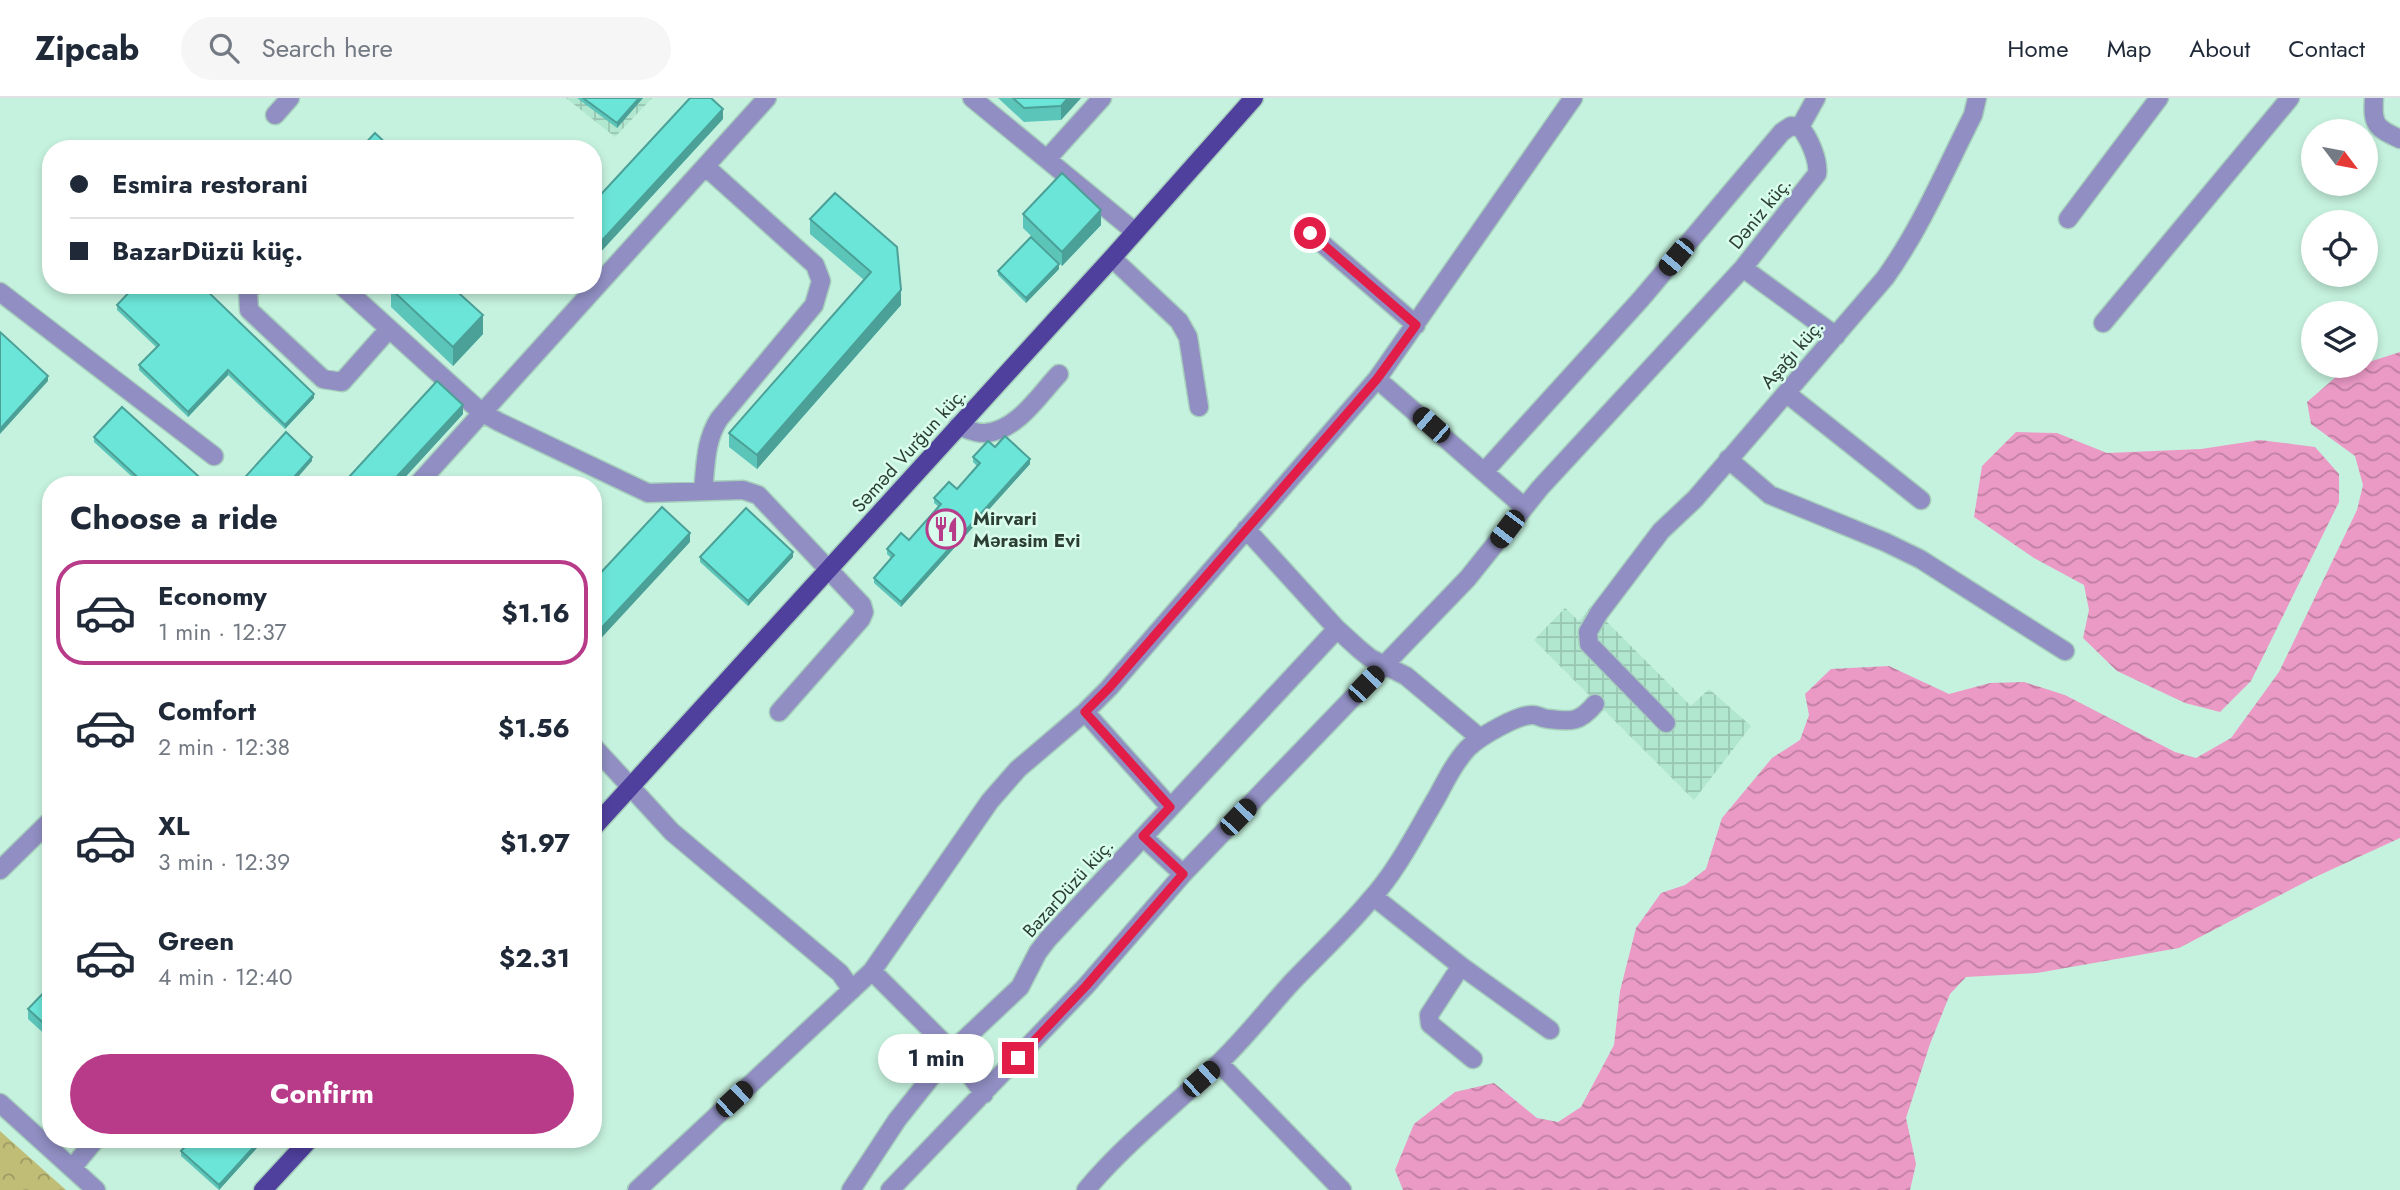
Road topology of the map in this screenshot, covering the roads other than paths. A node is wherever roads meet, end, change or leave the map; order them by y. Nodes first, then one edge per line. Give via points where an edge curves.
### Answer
1 (290, 98) edge
2 (768, 98) edge
3 (972, 98) edge
4 (1102, 98) edge
5 (1254, 98) edge
6 (1573, 98) edge
7 (1816, 98) edge
8 (1977, 98) edge
9 (2159, 98) edge
10 (2290, 98) edge
11 (2374, 98) edge
12 (275, 115) dead end
13 (1800, 127) junction
14 (2400, 139) edge
15 (1047, 159) junction
16 (706, 167) junction
17 (2068, 219) dead end
18 (1134, 232) junction
19 (1310, 233) dead end
20 (1112, 258) junction
21 (1742, 268) junction
22 (602, 280) edge
23 (0, 292) edge
24 (248, 294) edge
25 (351, 294) edge
26 (589, 294) edge
27 (2103, 323) dead end
28 (1416, 325) junction
29 (389, 329) junction
30 (1836, 335) junction
31 (1059, 374) dead end
32 (1377, 379) junction
33 (1786, 393) junction
34 (1199, 407) dead end
35 (481, 412) junction
36 (958, 426) junction
37 (214, 456) dead end
38 (1728, 459) junction
39 (1484, 472) junction
40 (425, 476) edge
41 (703, 490) junction
42 (1921, 500) dead end
43 (1524, 507) junction
44 (1246, 529) junction
45 (830, 568) junction
46 (1337, 629) junction
47 (2065, 651) dead end
48 (1384, 665) junction
49 (1595, 704) dead end
50 (779, 712) dead end
51 (1085, 712) junction
52 (1666, 723) dead end
53 (1480, 738) junction
54 (602, 756) edge
55 (631, 787) junction
56 (1170, 807) junction
57 (602, 818) edge
58 (42, 829) edge
59 (1143, 836) junction
60 (0, 870) edge
61 (1183, 874) junction
62 (1374, 897) junction
63 (1461, 966) junction
64 (872, 971) junction
65 (852, 990) junction
66 (1550, 1030) dead end
67 (952, 1051) junction
68 (1473, 1059) dead end
69 (1219, 1063) junction
70 (984, 1094) junction
71 (0, 1103) edge
72 (42, 1141) edge
73 (50, 1148) edge
74 (89, 1148) edge
75 (302, 1148) edge
76 (72, 1168) junction
77 (96, 1190) edge
78 (263, 1190) edge
79 (637, 1190) edge
80 (851, 1190) edge
81 (890, 1190) edge
82 (1086, 1190) edge
83 (1342, 1190) edge

1 - 12 street
2 - 16 street
3 - 15 street
4 - 15 street
5 - 18 main road, Səməd Vurğun küç.
6 - 28 street
7 - 13 street
8 - 30 street, Aşağı küç. via 1973,115 1902,255
9 - 17 street
10 - 27 street
11 - 14 street via 2376,125
13 - 21 street, Dəniz küç. via 1817,174
13 - 39 street, Dəniz küç. via 1782,132 1641,299
15 - 18 street
16 - 22 street
16 - 41 street via 815,265 821,281 814,305 711,432
18 - 20 main road, Səməd Vurğun küç.
19 - 28 street
20 - 34 street via 1180,321 1188,337
20 - 36 main road, Səməd Vurğun küç.
21 - 30 street
21 - 43 street, Dəniz küç.
23 - 37 street
24 - 29 street via 249,310 323,379 342,382
25 - 29 street
26 - 35 street
28 - 32 street
29 - 35 street
30 - 33 street, Aşağı küç.
31 - 36 street via 1013,422 997,431 983,433
32 - 39 street
32 - 44 street
33 - 38 street, Aşağı küç.
33 - 42 street
35 - 40 street
35 - 41 street via 648,493
36 - 45 main road, Səməd Vurğun küç.
38 - 47 street via 1770,495 1920,559
38 - 52 street, Aşağı küç. via 1661,531 1588,632 1590,643
39 - 43 street
41 - 45 street via 743,490 758,495
43 - 48 street, Dəniz küç. via 1468,578
44 - 46 street
44 - 51 street
45 - 50 street via 864,612
45 - 55 main road, Səməd Vurğun küç.
46 - 48 street
46 - 56 street, BazarDüzü küç.
48 - 53 street via 1406,676
48 - 61 street
49 - 53 street via 1576,720 1521,717
51 - 56 street
51 - 64 street via 1018,769 990,801
53 - 62 street via 1466,750
54 - 55 street
55 - 57 main road, Səməd Vurğun küç.
55 - 65 street via 672,832 840,973
56 - 59 street, BazarDüzü küç.
58 - 60 street
59 - 61 street
59 - 67 street, BazarDüzü küç. via 1048,939 1020,987
61 - 70 street
62 - 63 street
62 - 69 street
63 - 66 street
63 - 68 street via 1429,1015 1430,1024
64 - 65 street
64 - 67 street
65 - 79 street
67 - 70 street
67 - 80 street, BazarDüzü küç.
69 - 82 street via 1122,1150
69 - 83 street
70 - 81 street
71 - 72 street
73 - 76 street
74 - 76 street
75 - 78 main road
76 - 77 street

